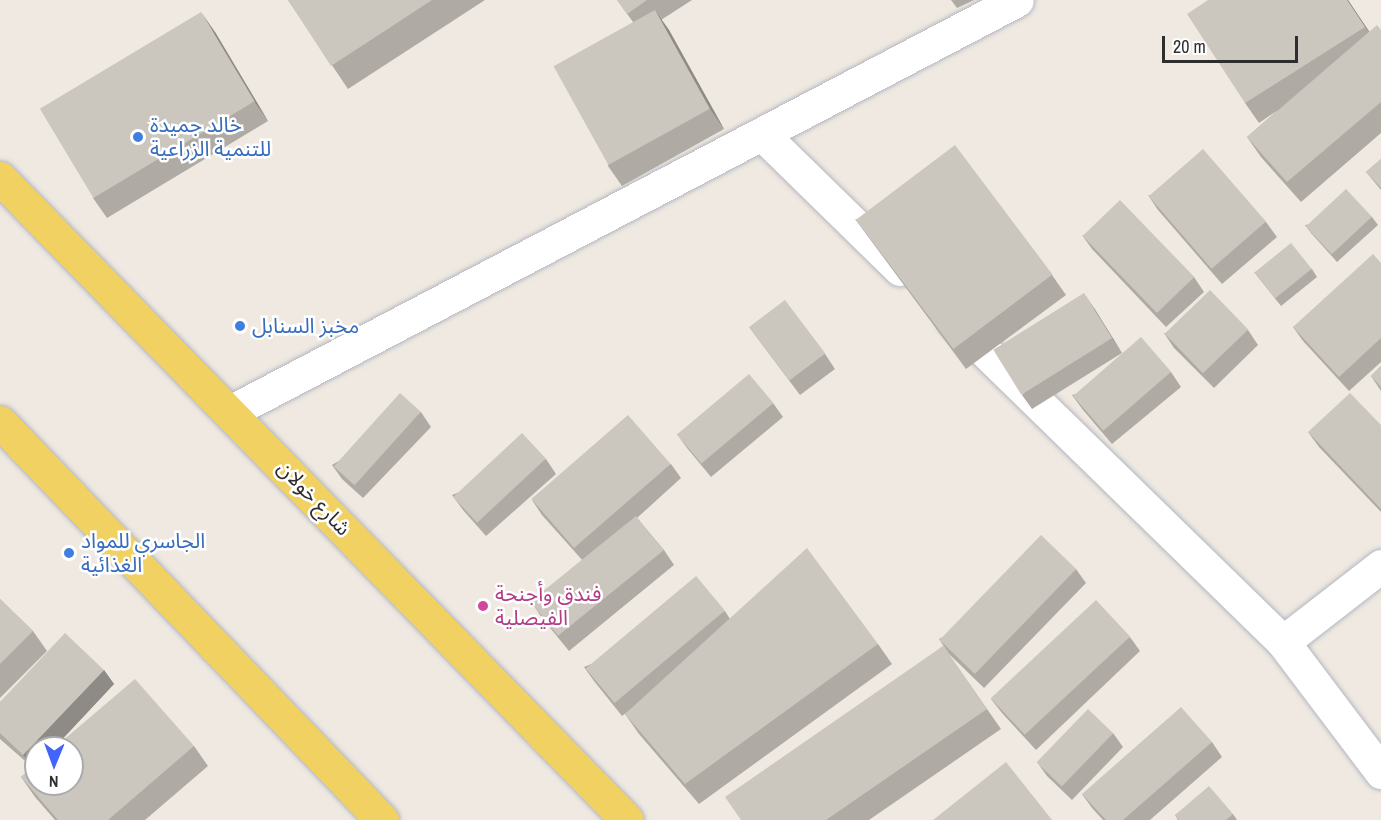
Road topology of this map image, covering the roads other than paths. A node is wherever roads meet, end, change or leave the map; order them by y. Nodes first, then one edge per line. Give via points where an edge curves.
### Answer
1 (1017, 0) edge
2 (762, 134) junction
3 (0, 178) edge
4 (230, 412) junction
5 (0, 422) edge
6 (1381, 566) edge
7 (1283, 642) junction
8 (1381, 772) edge
9 (382, 820) edge
10 (627, 820) edge

1 - 2 street
2 - 4 street
2 - 7 street
3 - 4 main road, شارع خولان
4 - 10 main road, شارع خولان
5 - 9 main road
6 - 7 street
7 - 8 street

